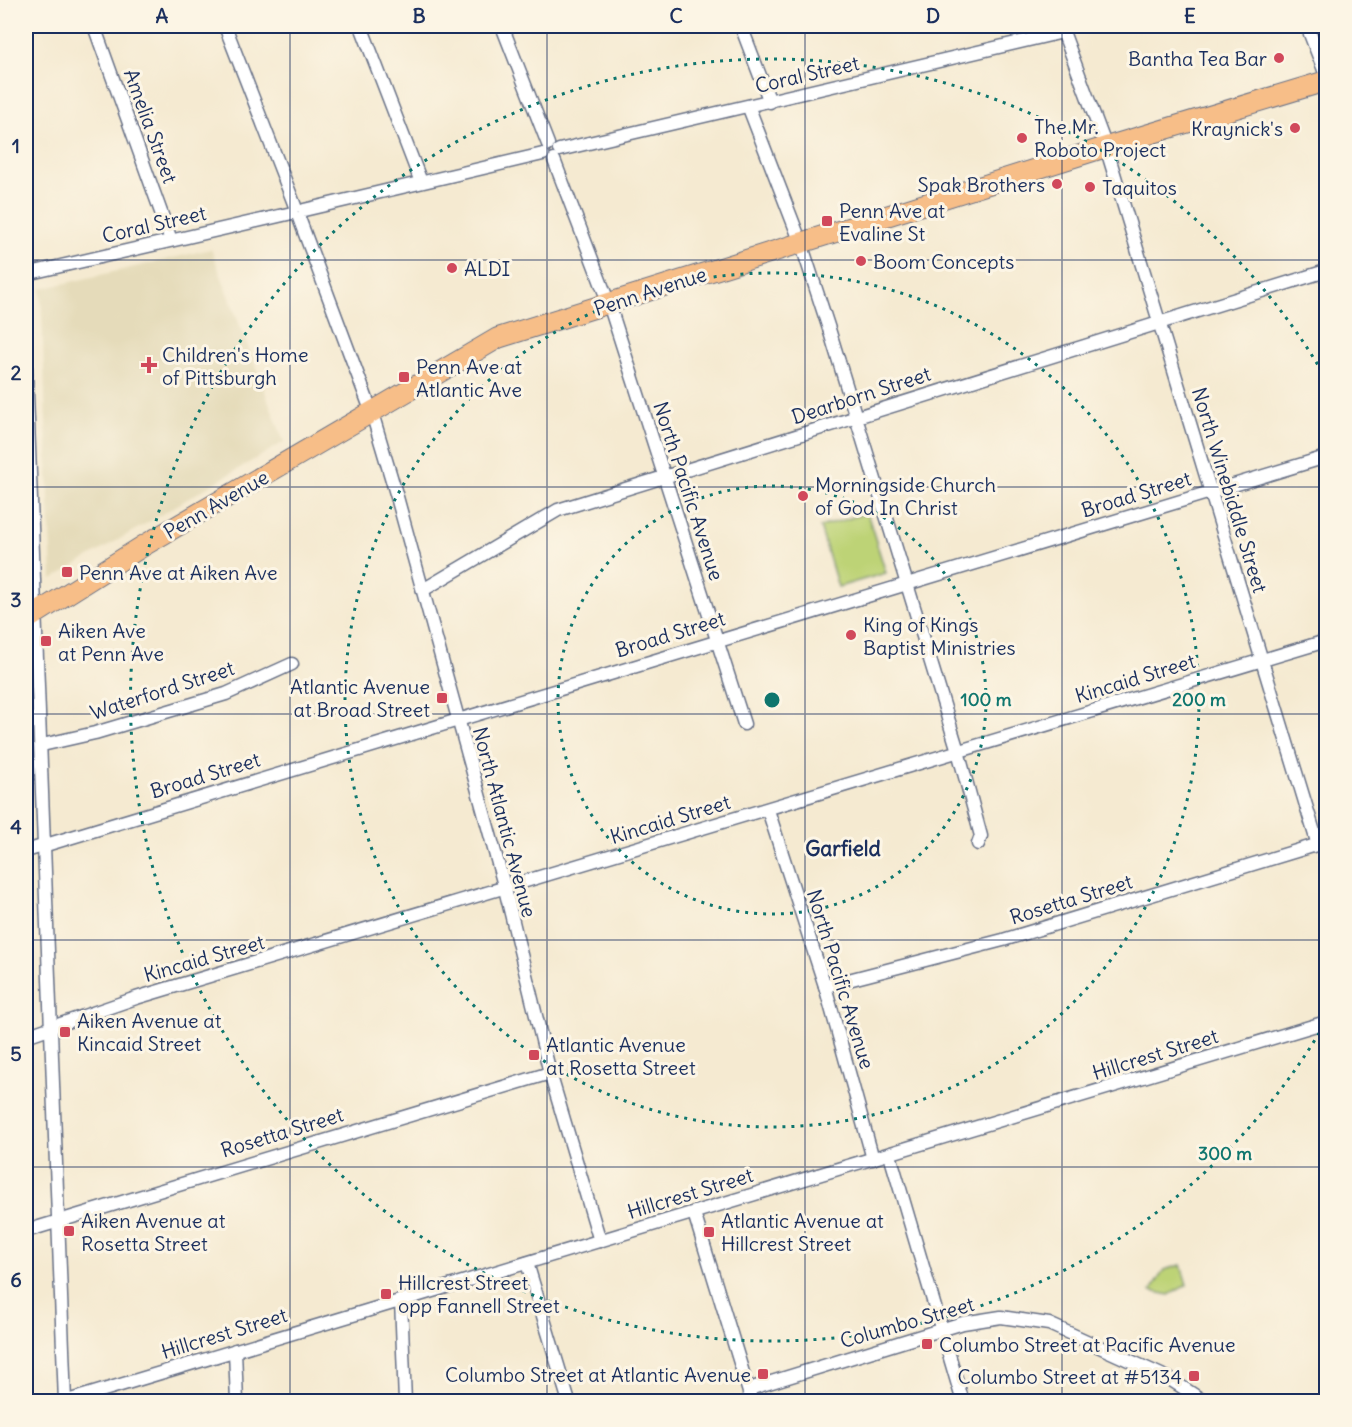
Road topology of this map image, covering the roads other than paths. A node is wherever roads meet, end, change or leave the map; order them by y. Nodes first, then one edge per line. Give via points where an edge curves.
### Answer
1 (94, 26) edge
2 (225, 26) edge
3 (361, 26) edge
4 (502, 26) edge
5 (741, 26) edge
6 (1307, 26) edge
7 (1062, 29) edge
8 (1326, 75) edge
9 (1326, 81) edge
10 (770, 102) junction
11 (749, 108) junction
12 (1106, 147) junction
13 (551, 152) junction
14 (422, 182) junction
15 (297, 212) junction
16 (171, 240) junction
17 (801, 243) junction
18 (1326, 271) edge
19 (26, 274) edge
20 (609, 304) junction
21 (1160, 321) junction
22 (26, 368) edge
23 (372, 413) junction
24 (856, 417) junction
25 (1326, 457) edge
26 (664, 478) junction
27 (1210, 492) junction
28 (907, 584) junction
29 (423, 590) junction
30 (30, 617) edge
31 (1326, 640) edge
32 (716, 641) junction
33 (1261, 660) junction
34 (292, 664) dead end
35 (458, 719) junction
36 (744, 724) dead end
37 (42, 745) junction
38 (958, 751) junction
39 (768, 810) junction
40 (44, 844) junction
41 (978, 844) dead end
42 (1322, 844) edge
43 (26, 851) edge
44 (505, 889) junction
45 (825, 986) junction
46 (1326, 1022) edge
47 (51, 1026) junction
48 (26, 1036) edge
49 (550, 1073) junction
50 (890, 1155) junction
51 (873, 1160) junction
52 (694, 1213) junction
53 (58, 1221) junction
54 (26, 1231) edge
55 (600, 1241) junction
56 (527, 1263) junction
57 (401, 1300) junction
58 (941, 1330) junction
59 (235, 1350) junction
60 (750, 1395) edge
61 (65, 1401) edge
62 (237, 1401) edge
63 (405, 1401) edge
64 (569, 1401) edge
65 (963, 1401) edge
66 (1205, 1401) edge

1 - 16 street, Amelia Street
2 - 15 street, North Atlantic Avenue
3 - 14 street
4 - 13 street, North Pacific Avenue
5 - 10 street
6 - 8 street
7 - 10 street, Coral Street
7 - 12 street, North Winebiddle Street
9 - 12 main road, Penn Avenue
10 - 11 street, Coral Street
11 - 13 street, Coral Street
11 - 17 street
12 - 17 main road, Penn Avenue
12 - 21 street, North Winebiddle Street
13 - 14 street, Coral Street
13 - 20 street, North Pacific Avenue
14 - 15 street, Coral Street
15 - 16 street, Coral Street
15 - 23 street, North Atlantic Avenue
16 - 19 street, Coral Street
17 - 20 main road, Penn Avenue
17 - 24 street
18 - 21 street, Dearborn Street
20 - 23 main road, Penn Avenue via 498,338
20 - 26 street, North Pacific Avenue
21 - 24 street, Dearborn Street
21 - 27 street, North Winebiddle Street
22 - 30 street
23 - 29 street, North Atlantic Avenue
23 - 30 main road, Penn Avenue
24 - 26 street, Dearborn Street
24 - 28 street
25 - 27 street, Broad Street
26 - 29 street, Dearborn Street via 558,510
26 - 32 street, North Pacific Avenue
27 - 28 street, Broad Street
27 - 33 street, North Winebiddle Street
28 - 32 street, Broad Street
28 - 38 street
29 - 35 street, North Atlantic Avenue
30 - 37 street
31 - 33 street, Kincaid Street
32 - 35 street, Broad Street
32 - 36 street, North Pacific Avenue
33 - 38 street, Kincaid Street
33 - 42 street, North Winebiddle Street
34 - 37 street, Waterford Street via 226,694
35 - 40 street, Broad Street
35 - 44 street, North Atlantic Avenue
37 - 40 street
38 - 39 street, Kincaid Street
38 - 41 street via 981,836
39 - 44 street, Kincaid Street
39 - 45 street, North Pacific Avenue
40 - 43 street, Broad Street
40 - 47 street
42 - 45 street, Rosetta Street via 1003,940
44 - 47 street, Kincaid Street
44 - 49 street, North Atlantic Avenue
45 - 51 street, North Pacific Avenue
46 - 50 street, Hillcrest Street
47 - 48 street, Kincaid Street
47 - 53 street
49 - 53 street, Rosetta Street
49 - 55 street, North Atlantic Avenue
50 - 51 street, Hillcrest Street
50 - 58 street
51 - 52 street, Hillcrest Street
52 - 55 street, Hillcrest Street
52 - 60 street
53 - 54 street, Rosetta Street
53 - 61 street
55 - 56 street, Hillcrest Street
56 - 57 street, Hillcrest Street
56 - 64 street
57 - 59 street, Hillcrest Street
57 - 63 street
58 - 60 street, Columbo Street
58 - 65 street
58 - 66 street, Columbo Street via 1001,1317 1049,1324 1168,1378
59 - 61 street, Hillcrest Street
59 - 62 street

